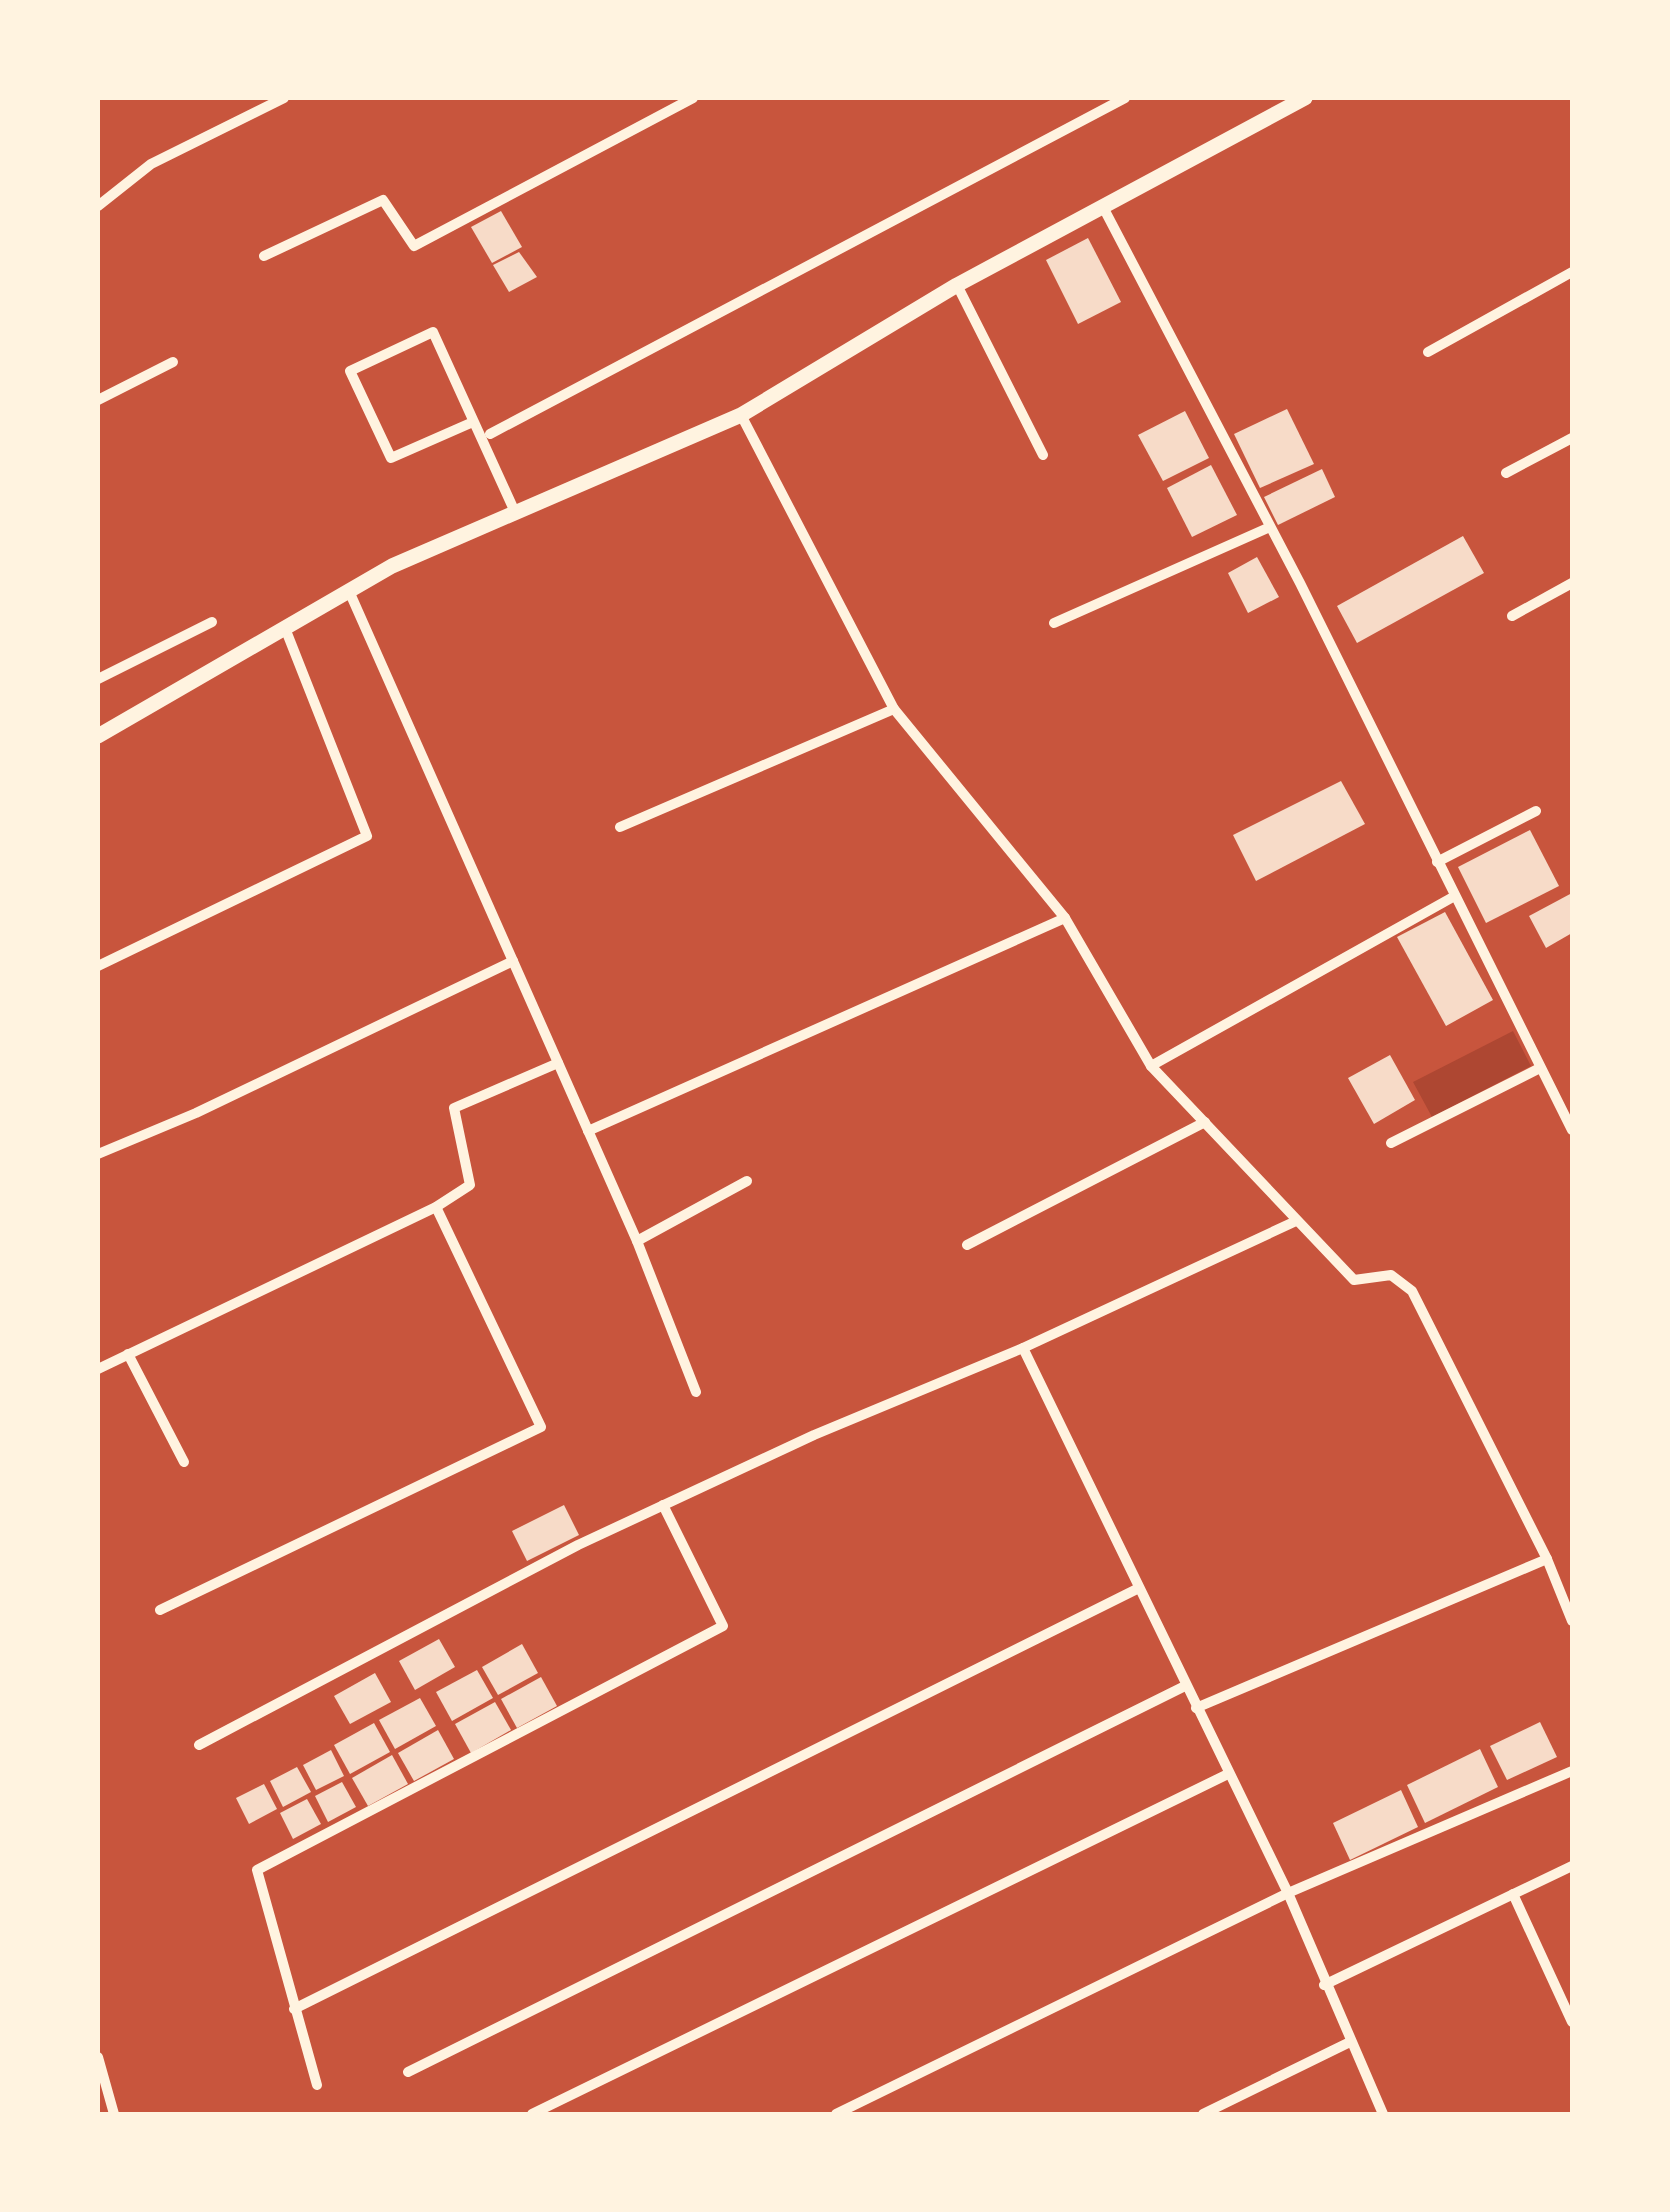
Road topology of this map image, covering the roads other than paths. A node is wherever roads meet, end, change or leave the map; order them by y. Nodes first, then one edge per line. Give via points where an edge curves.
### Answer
1 (284, 98) edge
2 (694, 98) edge
3 (1125, 98) edge
4 (1304, 98) edge
5 (98, 206) edge
6 (1103, 206) junction
7 (264, 256) dead end
8 (1572, 272) edge
9 (957, 286) junction
10 (1428, 352) dead end
11 (173, 362) dead end
12 (98, 400) edge
13 (741, 415) junction
14 (473, 422) junction
15 (490, 434) dead end
16 (1572, 438) edge
17 (1043, 455) dead end
18 (1506, 473) dead end
19 (515, 512) junction
20 (1270, 526) junction
21 (1572, 583) edge
22 (348, 591) junction
23 (1512, 616) dead end
24 (212, 622) dead end
25 (1054, 624) dead end
26 (285, 628) junction
27 (98, 679) edge
28 (894, 709) junction
29 (98, 736) edge
30 (1536, 811) dead end
31 (620, 828) dead end
32 (1438, 862) junction
33 (1454, 897) junction
34 (1065, 918) junction
35 (513, 961) junction
36 (98, 966) edge
37 (558, 1063) junction
38 (1151, 1066) junction
39 (1538, 1069) junction
40 (1572, 1100) edge
41 (1559, 1106) junction
42 (1204, 1122) junction
43 (1572, 1130) edge
44 (588, 1131) junction
45 (1391, 1144) dead end
46 (98, 1154) edge
47 (747, 1180) dead end
48 (436, 1206) junction
49 (1296, 1221) junction
50 (637, 1242) junction
51 (967, 1244) dead end
52 (1023, 1348) junction
53 (128, 1354) junction
54 (98, 1369) edge
55 (696, 1392) dead end
56 (184, 1462) dead end
57 (663, 1504) junction
58 (1547, 1559) junction
59 (1137, 1590) junction
60 (160, 1610) dead end
61 (1572, 1621) edge
62 (1185, 1686) junction
63 (1196, 1708) junction
64 (199, 1745) dead end
65 (1572, 1771) edge
66 (1228, 1774) junction
67 (1572, 1866) edge
68 (1288, 1894) junction
69 (1514, 1894) junction
70 (1324, 1984) junction
71 (294, 2009) junction
72 (1572, 2022) edge
73 (1350, 2042) junction
74 (98, 2057) edge
75 (408, 2072) dead end
76 (317, 2085) dead end
77 (114, 2114) edge
78 (532, 2114) edge
79 (836, 2114) edge
80 (1203, 2114) edge
81 (1383, 2114) edge

1 - 5 street via 151,164
2 - 7 street via 414,246 383,200
3 - 15 street
4 - 6 street
6 - 9 street
6 - 20 street
8 - 10 street
9 - 13 street
9 - 17 street
11 - 12 street
13 - 19 street
13 - 28 street
14 - 14 street via 433,332 350,371 391,458
14 - 19 street
16 - 18 street
19 - 22 street
20 - 25 street
20 - 32 street
21 - 23 street
22 - 26 street
22 - 35 street
24 - 27 street
26 - 29 street
26 - 36 street via 367,836
28 - 31 street
28 - 34 street
30 - 32 street
32 - 33 street
33 - 38 street
33 - 39 street
34 - 38 street
34 - 44 street
35 - 37 street
35 - 46 street
37 - 44 street
37 - 48 street via 454,1108 470,1185
38 - 42 street
39 - 41 street
39 - 45 street
40 - 41 street
41 - 43 street
42 - 49 street
42 - 51 street
44 - 50 street
47 - 50 street
48 - 53 street
48 - 60 street via 541,1427
49 - 52 street
49 - 58 street via 1354,1280 1391,1276 1412,1291
50 - 55 street
52 - 57 street
52 - 59 street
53 - 54 street
53 - 56 street
57 - 64 street
57 - 71 street via 724,1626 257,1870
58 - 61 street
58 - 63 street
59 - 62 street
59 - 71 street
62 - 63 street
62 - 75 street
63 - 66 street
65 - 68 street
66 - 68 street
66 - 78 street
67 - 69 street
68 - 70 street
68 - 79 street
69 - 70 street
69 - 72 street
70 - 73 street
71 - 76 street
73 - 80 street
73 - 81 street
74 - 77 street

